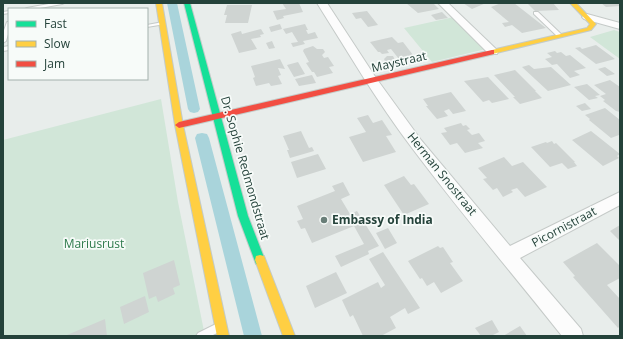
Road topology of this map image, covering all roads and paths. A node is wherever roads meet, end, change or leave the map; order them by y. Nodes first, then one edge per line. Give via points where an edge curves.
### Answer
1 (62, 3) edge
2 (159, 3) edge
3 (187, 3) edge
4 (322, 3) edge
5 (442, 3) edge
6 (573, 3) edge
7 (33, 8) edge
8 (536, 13) dead end
9 (588, 17) junction
10 (163, 23) junction
11 (8, 26) edge
12 (148, 26) edge
13 (620, 26) edge
14 (560, 36) junction
15 (3, 41) edge
16 (493, 52) junction
17 (372, 81) junction
18 (216, 116) junction
19 (179, 125) junction
20 (620, 198) edge
21 (508, 256) junction
22 (221, 332) edge
23 (201, 336) edge
24 (289, 336) edge
25 (574, 336) edge

1 - 7 lane
2 - 10 street
3 - 18 street, Dr. Sophie Redmondstraat
4 - 17 street, Herman Snostraat
5 - 16 street
6 - 9 street
8 - 14 lane
9 - 13 street
9 - 14 street, Maystraat via 593,24 589,29
10 - 12 lane
10 - 19 street
11 - 15 lane
14 - 16 street, Maystraat
16 - 17 street, Maystraat
17 - 18 street, Maystraat
17 - 21 street, Herman Snostraat via 416,144
18 - 19 street, Maystraat
18 - 24 street, Dr. Sophie Redmondstraat via 244,216
19 - 22 street
20 - 21 street, Picornistraat
21 - 25 street, Herman Snostraat
22 - 23 lane

